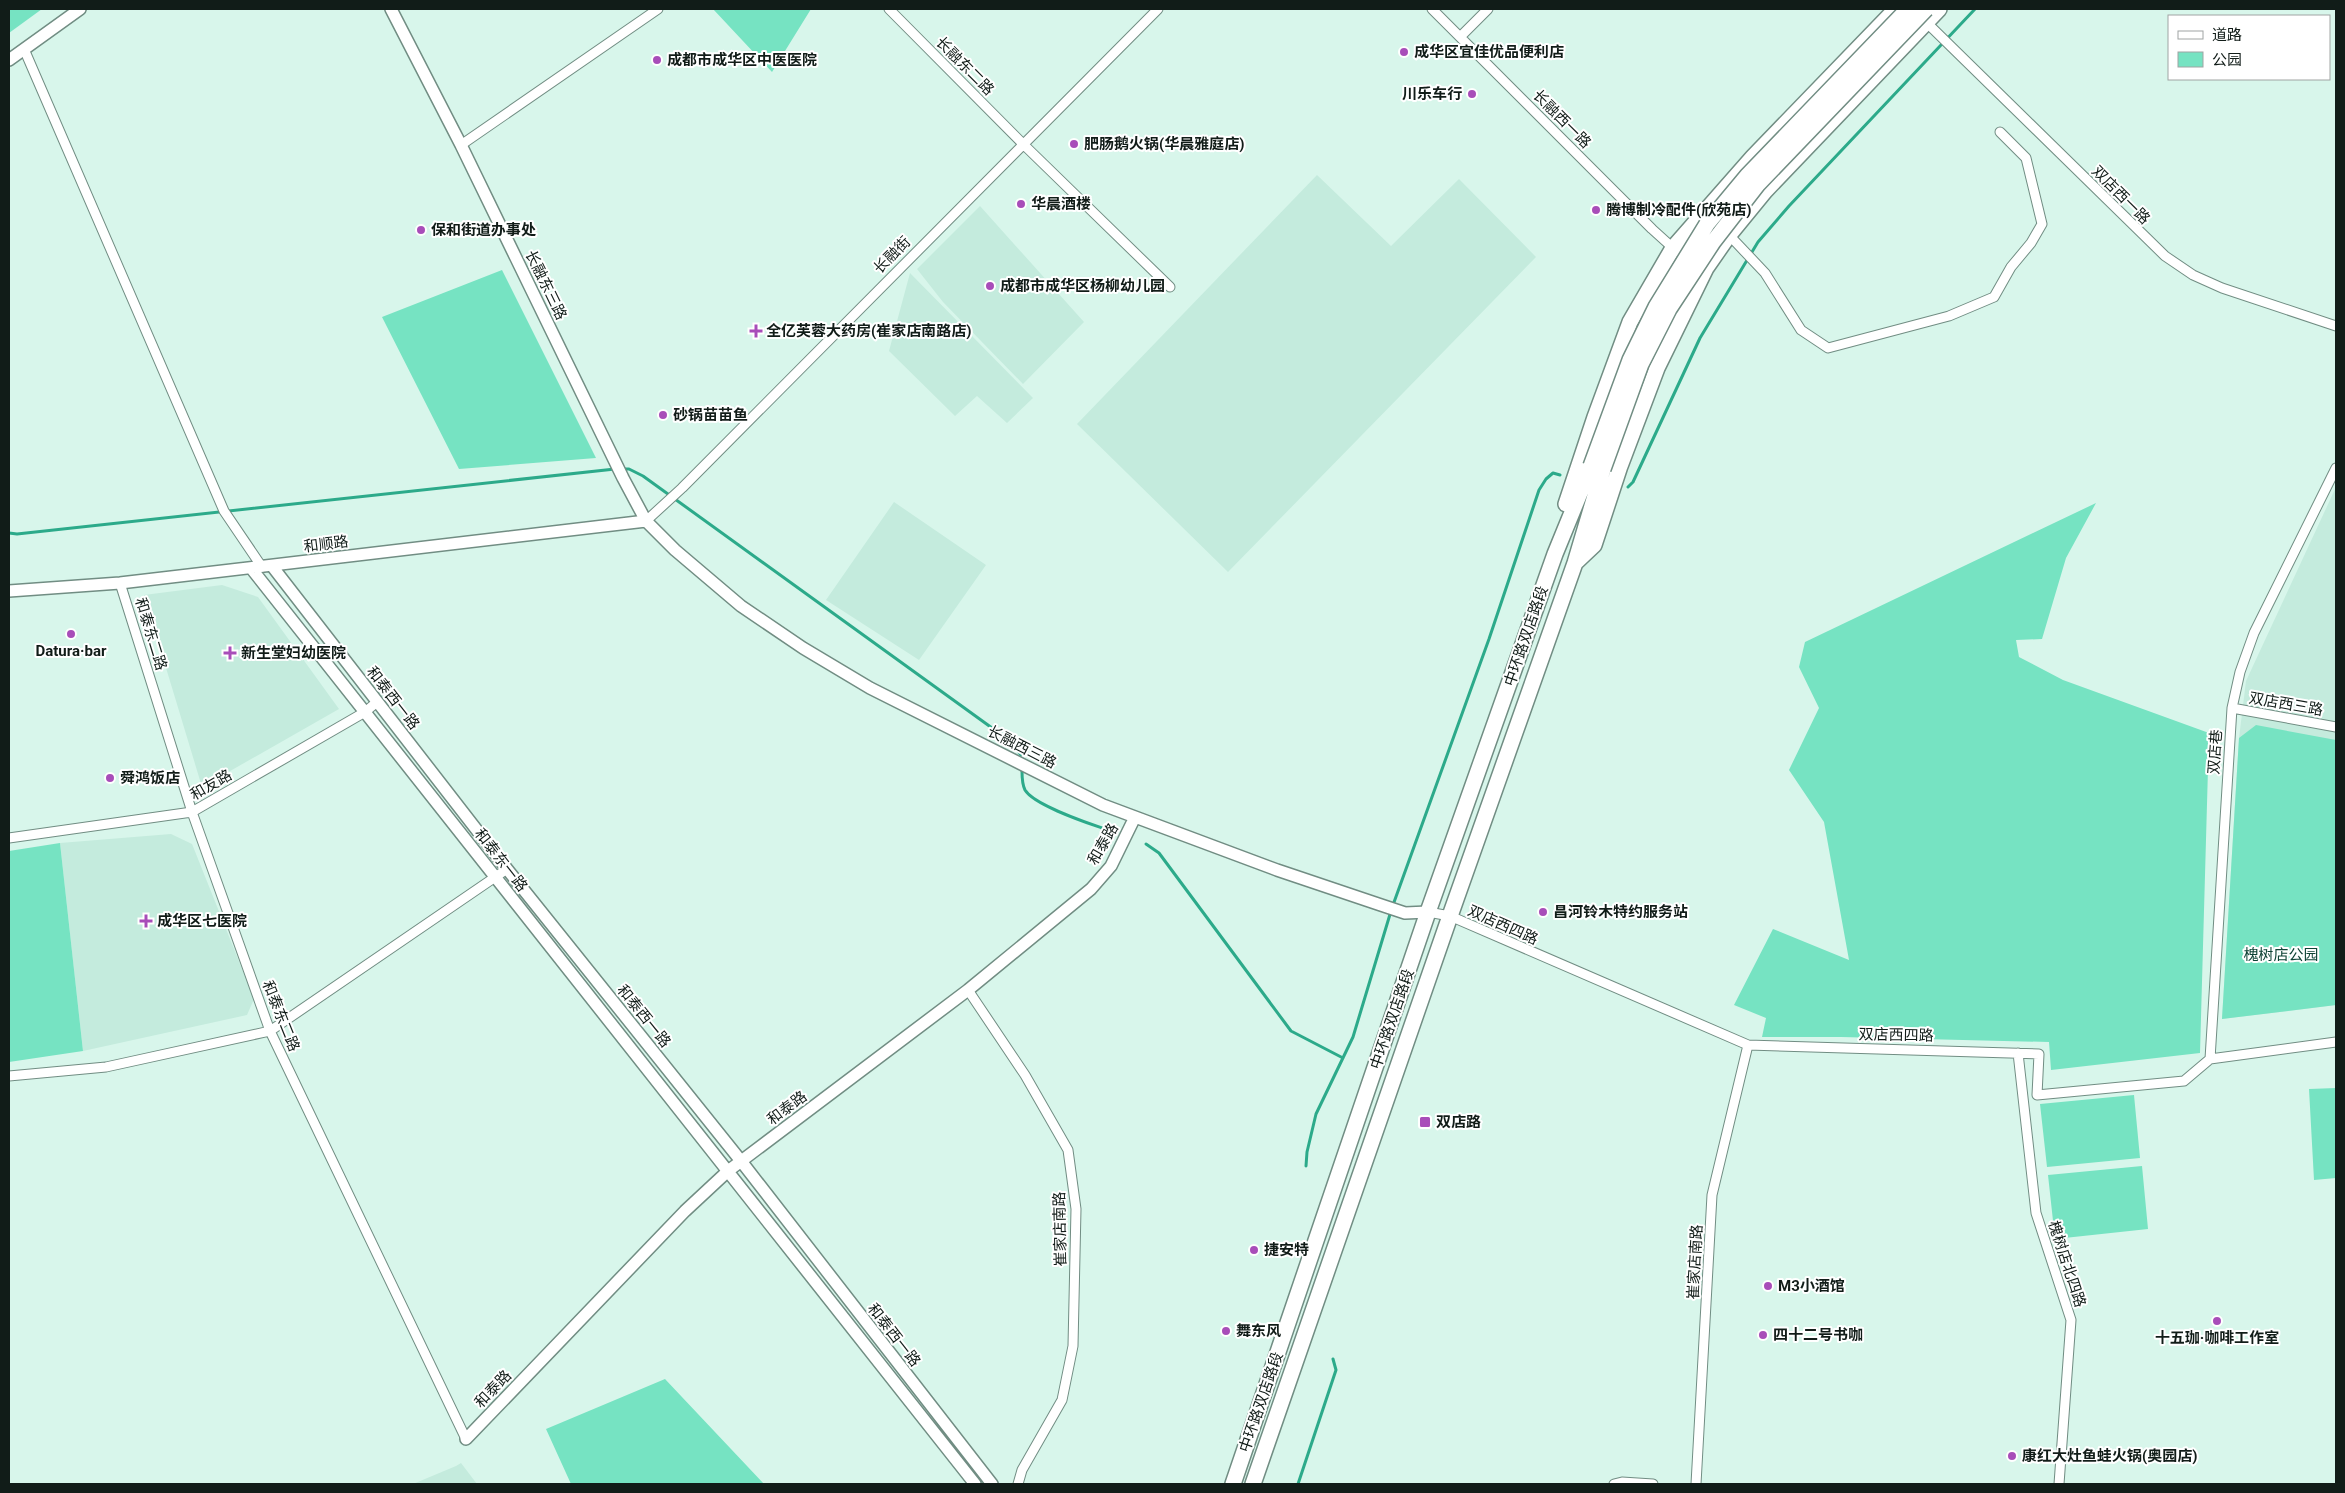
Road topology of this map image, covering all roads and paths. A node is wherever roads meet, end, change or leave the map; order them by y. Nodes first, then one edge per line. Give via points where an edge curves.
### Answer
1 (80, 9) edge
2 (391, 9) edge
3 (658, 9) edge
4 (889, 9) edge
5 (1158, 9) edge
6 (1432, 9) edge
7 (1488, 9) edge
8 (1896, 9) edge
9 (1908, 9) edge
10 (1939, 9) edge
11 (1926, 15) edge
12 (1460, 37) junction
13 (24, 49) junction
14 (9, 60) edge
15 (2000, 132) dead end
16 (1022, 143) junction
17 (461, 145) junction
18 (1729, 235) junction
19 (1673, 248) junction
20 (1706, 268) junction
21 (1170, 287) dead end
22 (2336, 326) edge
23 (1597, 468) junction
24 (2336, 468) edge
25 (646, 521) junction
26 (1555, 554) junction
27 (1575, 563) junction
28 (261, 567) junction
29 (120, 583) junction
30 (9, 591) edge
31 (377, 702) junction
32 (2232, 708) junction
33 (365, 712) junction
34 (2336, 728) edge
35 (192, 812) junction
36 (1135, 817) junction
37 (9, 838) edge
38 (506, 869) junction
39 (494, 876) junction
40 (1428, 912) junction
41 (1450, 916) junction
42 (968, 990) junction
43 (270, 1031) junction
44 (2336, 1042) edge
45 (1748, 1045) junction
46 (2018, 1053) junction
47 (2210, 1059) junction
48 (9, 1076) edge
49 (741, 1161) junction
50 (728, 1170) junction
51 (466, 1439) joint
52 (975, 1484) edge
53 (992, 1484) edge
54 (1018, 1484) edge
55 (1233, 1484) edge
56 (1253, 1484) edge
57 (1614, 1484) edge
58 (1653, 1484) edge
59 (1696, 1484) edge
60 (2059, 1484) edge

1 - 13 street
2 - 17 street, 长融东三路
3 - 17 street
4 - 16 street, 长融东二路
5 - 16 street, 长融街
6 - 12 street, 长融西一路
7 - 12 street
8 - 19 main road via 1753,157
9 - 23 main road, bridge via 1748,176 1707,224 1656,307 1630,360
10 - 11 main road
11 - 18 main road via 1765,191
11 - 22 street, 双店西一路 via 1938,34 2165,256 2193,275 2222,288
11 - 23 main road, bridge via 1758,184 1713,242 1669,309 1641,364
12 - 19 street, 长融西一路
13 - 14 street
13 - 28 street via 224,512
15 - 18 street via 2026,158 2042,224 1994,297 1949,316 1828,348 1801,330 1765,273
16 - 21 street, 长融东二路
16 - 25 street, 长融街
17 - 25 street, 长融东三路
18 - 20 main road
19 - 20 street, 长融西一路
19 - 26 main road via 1630,322 1570,491
20 - 27 main road via 1657,368 1594,545
23 - 26 main road
23 - 27 main road, 中环路双店路段
24 - 32 street, 双店巷 via 2254,633
25 - 28 street, 和顺路
25 - 36 street, 长融西三路 via 741,606 803,648 870,688 1104,805
26 - 40 main road, 中环路双店路段
27 - 41 main road, 中环路双店路段
28 - 29 street, 和顺路
28 - 31 street, 和泰西一路
28 - 33 street, 和泰东一路
29 - 30 street, 和顺路
29 - 35 street, 和泰东二路
31 - 33 street, 和友路
31 - 38 street, 和泰西一路
32 - 34 street, 双店西三路
32 - 47 street, 双店巷
33 - 35 street, 和友路
33 - 39 street, 和泰东一路
35 - 37 street, 和友路
35 - 43 street, 和泰东二路
36 - 40 street, 长融西三路 via 1405,913
36 - 42 street, 和泰路 via 1111,866 1091,889
38 - 39 street
38 - 49 street, 和泰西一路
39 - 43 street
39 - 50 street, 和泰东一路
40 - 41 street, 双店西四路
40 - 55 main road, 中环路双店路段
41 - 45 street, 双店西四路
41 - 56 main road, 中环路双店路段
42 - 49 street, 和泰路
42 - 54 street, 崔家店南路 via 1025,1076 1068,1150 1076,1209 1073,1346 1062,1400 1022,1470
43 - 48 street via 106,1067
43 - 51 street, 和泰东二路
44 - 47 street
45 - 46 street, 双店西四路
45 - 59 street, 崔家店南路 via 1712,1195
46 - 47 street, 双店西四路 via 2039,1054 2037,1095 2184,1081
46 - 60 street, 槐树店北四路 via 2036,1213 2071,1320
49 - 50 street, 和泰路
49 - 53 street, 和泰西一路
50 - 51 street, 和泰路
50 - 52 street, 和泰西一路
57 - 58 street

